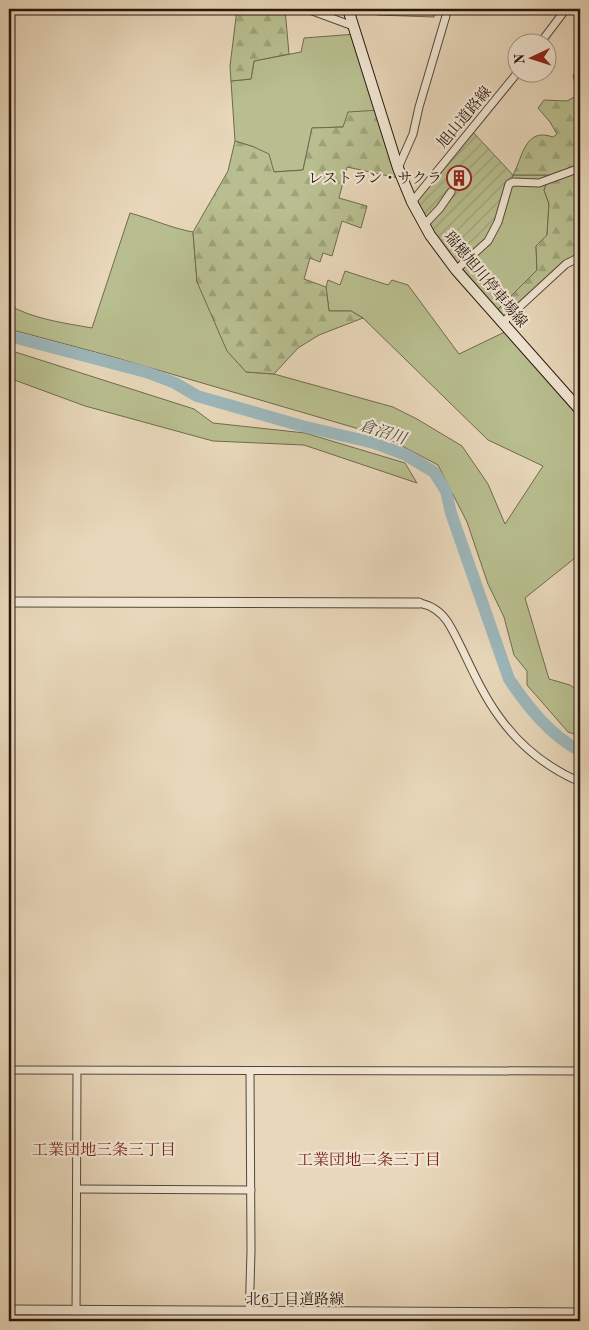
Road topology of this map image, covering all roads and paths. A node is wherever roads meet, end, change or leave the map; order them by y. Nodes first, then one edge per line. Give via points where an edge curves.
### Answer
1 (308, 9) edge
2 (348, 9) edge
3 (448, 9) edge
4 (566, 9) edge
5 (353, 26) junction
6 (549, 32) edge
7 (510, 82) edge
8 (398, 168) junction
9 (580, 168) edge
10 (451, 192) dead end
11 (412, 202) junction
12 (425, 224) junction
13 (580, 259) edge
14 (456, 270) junction
15 (502, 323) junction
16 (579, 407) edge
17 (9, 602) edge
18 (419, 603) joint
19 (580, 782) edge
20 (9, 1070) edge
21 (77, 1071) junction
22 (580, 1071) edge
23 (250, 1072) junction
24 (77, 1189) junction
25 (251, 1190) junction
26 (9, 1310) edge
27 (76, 1311) junction
28 (580, 1313) edge
29 (249, 1317) edge
30 (496, 1317) edge
31 (76, 1321) edge

1 - 5 street
2 - 5 main road, 瑞穂旭川停車場線
3 - 8 street via 413,134
4 - 6 street
5 - 8 main road, 瑞穂旭川停車場線
7 - 11 street, 旭山道路線
8 - 11 main road, 瑞穂旭川停車場線
9 - 14 street via 539,183 510,184 488,241
10 - 12 street
11 - 12 main road, 瑞穂旭川停車場線
12 - 14 main road, 瑞穂旭川停車場線
13 - 15 street via 566,264
14 - 15 main road, 瑞穂旭川停車場線
15 - 16 main road, 瑞穂旭川停車場線
17 - 18 street
18 - 19 street via 430,605 446,620 484,692 512,734 552,768
20 - 21 street
21 - 23 street
21 - 24 street
22 - 23 street
23 - 25 street
24 - 25 street
24 - 27 street
25 - 29 street
26 - 27 street, 北6丁目道路線
27 - 29 street, 北6丁目道路線
27 - 31 street
28 - 30 street, 北6丁目道路線
29 - 30 street, 北6丁目道路線

